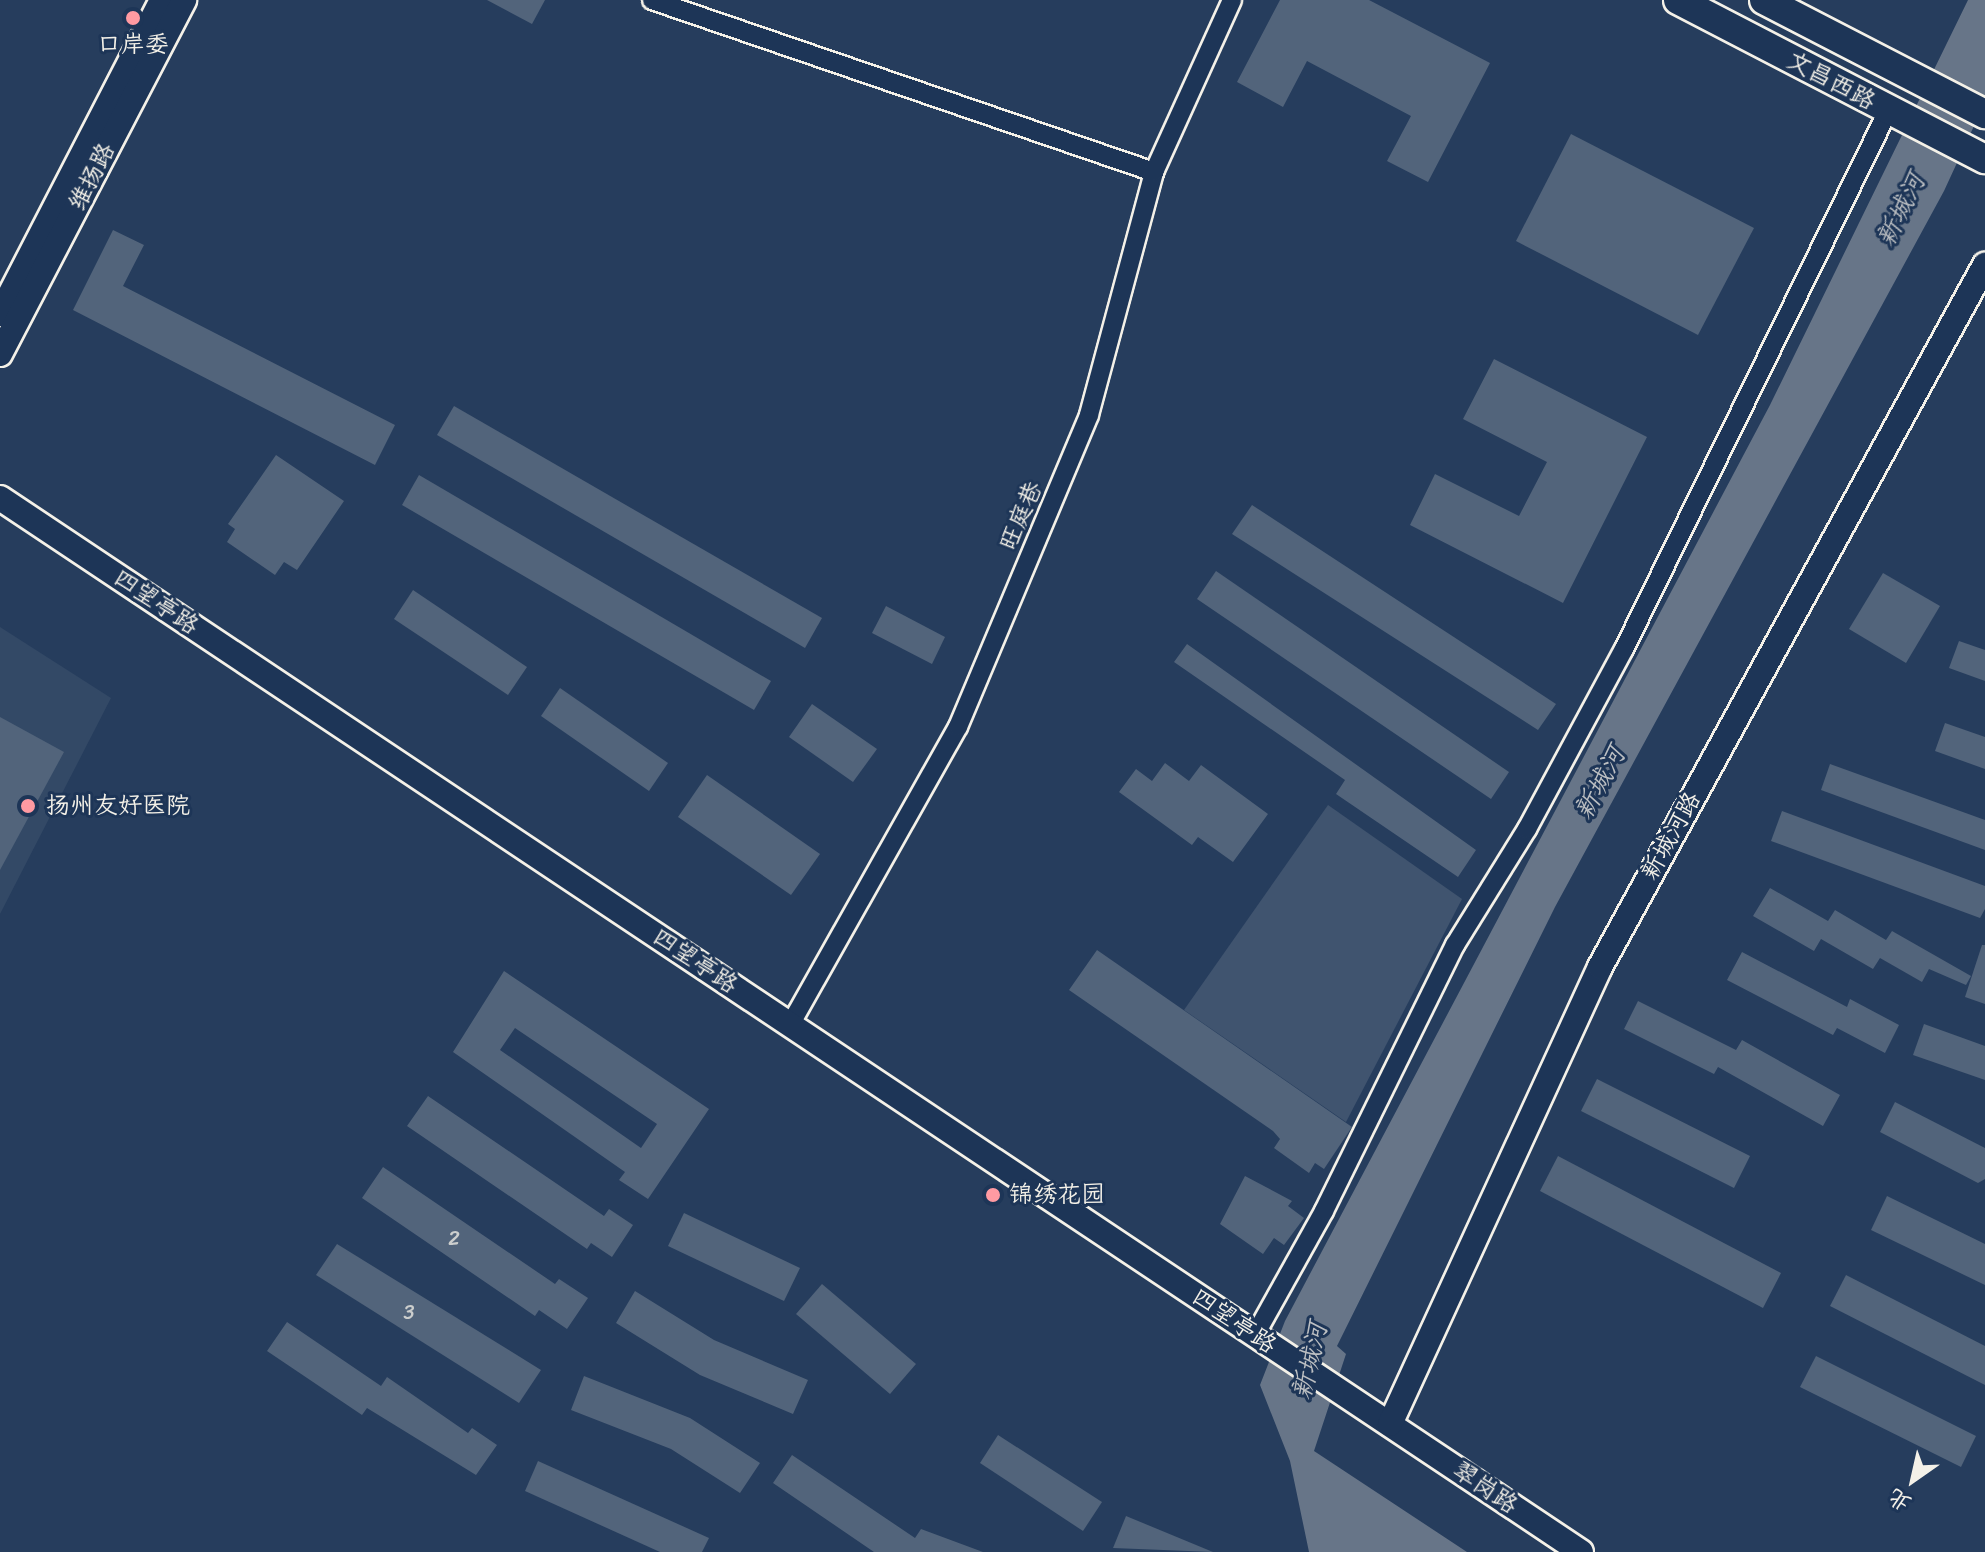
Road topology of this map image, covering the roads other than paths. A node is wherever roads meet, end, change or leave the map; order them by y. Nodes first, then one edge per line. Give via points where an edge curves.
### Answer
1 (162, 0) edge
2 (184, 0) edge
3 (652, 0) edge
4 (1232, 0) edge
5 (1678, 0) edge
6 (1764, 0) edge
7 (1894, 114) junction
8 (1985, 114) edge
9 (1985, 159) edge
10 (1154, 172) junction
11 (1985, 265) edge
12 (0, 314) edge
13 (0, 354) edge
14 (0, 498) edge
15 (790, 1025) junction
16 (1264, 1341) junction
17 (1390, 1424) junction
18 (1581, 1552) edge

1 - 12 street, 维扬路
2 - 13 street, 维扬路
3 - 10 street
4 - 10 street, 旺庭巷
5 - 7 main road, 文昌西路
6 - 8 main road, 文昌西路
7 - 9 main road, 文昌西路
7 - 16 street via 1631,635 1527,829 1455,945
10 - 15 street, 旺庭巷 via 1089,415 964,713
11 - 17 street, 新城河路 via 1600,967
14 - 15 street, 四望亭路
15 - 16 street, 四望亭路
16 - 17 street, 四望亭路
17 - 18 street, 翠岗路

